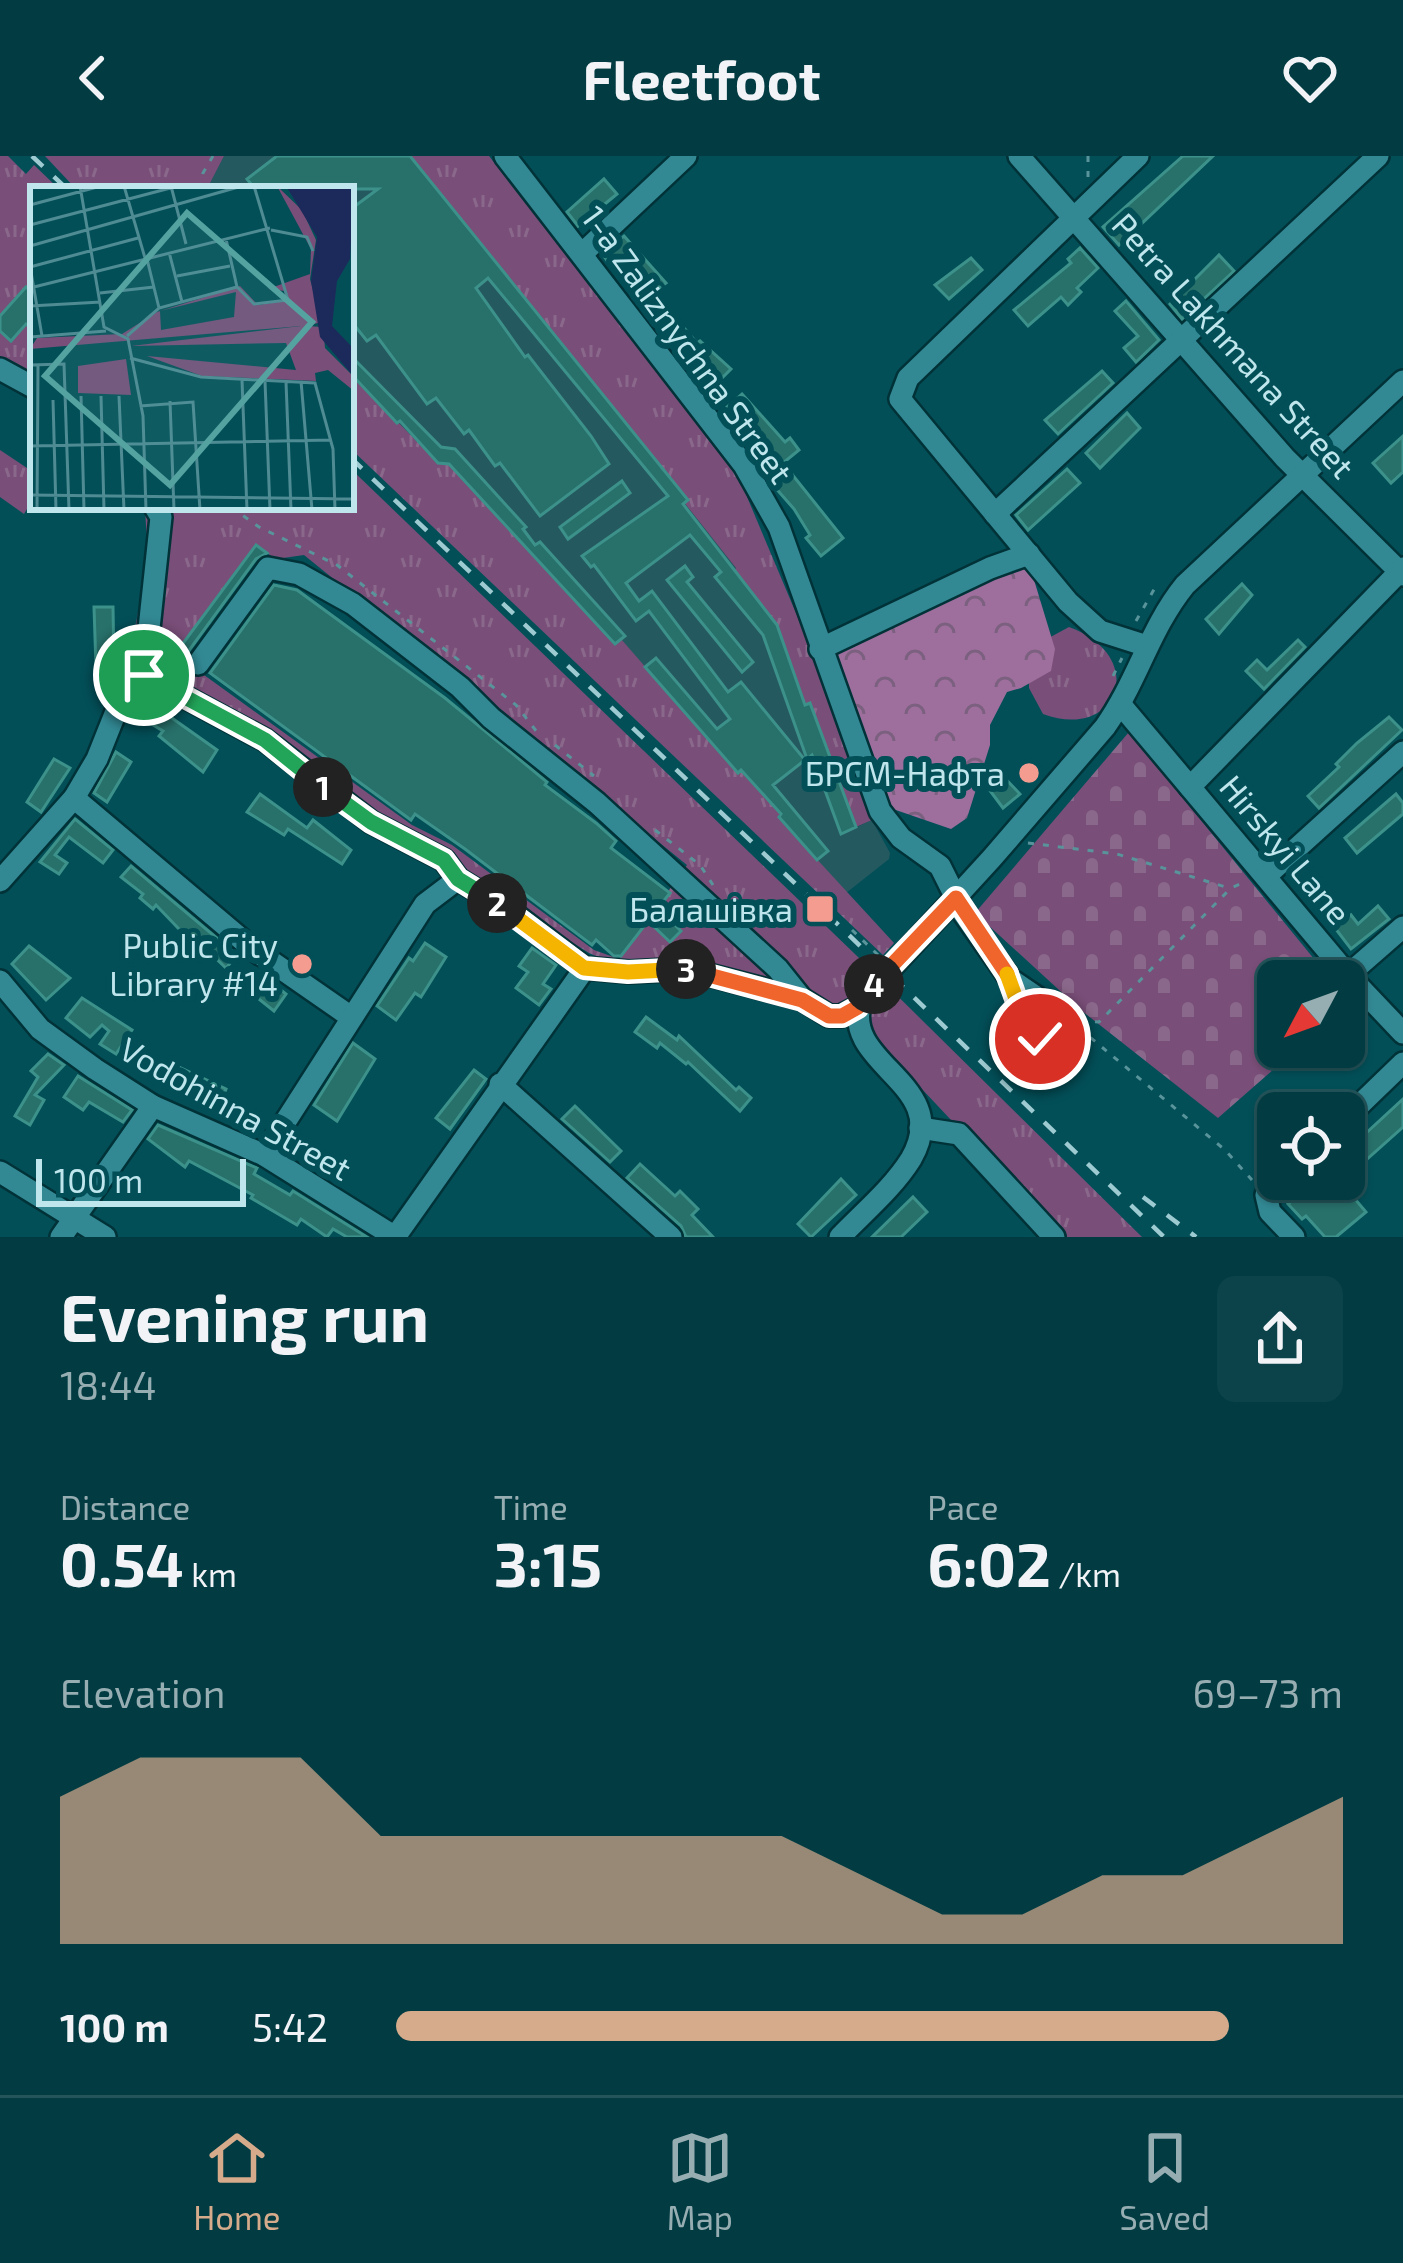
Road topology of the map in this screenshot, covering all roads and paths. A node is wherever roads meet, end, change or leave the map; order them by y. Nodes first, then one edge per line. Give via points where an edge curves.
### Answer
1 (213, 156) edge
2 (505, 156) edge
3 (686, 156) edge
4 (1019, 156) edge
5 (1138, 156) edge
6 (1378, 156) edge
7 (201, 186) edge
8 (1075, 218) junction
9 (583, 253) junction
10 (1181, 342) junction
11 (0, 369) edge
12 (1403, 381) edge
13 (30, 385) edge
14 (1302, 475) junction
15 (157, 510) edge
16 (995, 514) junction
17 (1029, 554) junction
18 (1402, 571) edge
19 (1156, 586) dead end
20 (1138, 645) junction
21 (820, 649) junction
22 (198, 664) dead end
23 (144, 675) junction
24 (1112, 677) dead end
25 (1121, 705) junction
26 (1403, 752) edge
27 (1190, 787) junction
28 (74, 798) junction
29 (1024, 842) dead end
30 (1266, 876) junction
31 (458, 879) junction
32 (0, 881) edge
33 (1231, 888) junction
34 (956, 898) junction
35 (1403, 927) edge
36 (852, 930) dead end
37 (1336, 960) edge
38 (1365, 960) edge
39 (884, 961) dead end
40 (584, 968) junction
41 (1010, 979) dead end
42 (0, 981) edge
43 (1365, 993) edge
44 (802, 1000) junction
45 (858, 1007) junction
46 (352, 1017) junction
47 (1403, 1033) edge
48 (1403, 1063) edge
49 (500, 1084) junction
50 (1365, 1100) edge
51 (153, 1106) junction
52 (918, 1137) junction
53 (264, 1155) junction
54 (0, 1172) edge
55 (1257, 1174) edge
56 (1272, 1200) edge
57 (68, 1228) edge
58 (105, 1237) edge
59 (395, 1237) edge
60 (671, 1237) edge
61 (840, 1237) edge
62 (1054, 1237) edge
63 (1294, 1237) edge

1 - 7 path
2 - 9 street, 1-a Zaliznychna Street
3 - 9 street
4 - 8 street, Petra Lakhmana Street
5 - 8 street
6 - 10 street
8 - 10 street, Petra Lakhmana Street
8 - 16 street via 908,378 900,399
9 - 21 street, 1-a Zaliznychna Street via 743,465 779,527
10 - 14 street, Petra Lakhmana Street
10 - 16 street
11 - 13 street
12 - 14 street
14 - 18 street, Petra Lakhmana Street
14 - 20 street via 1185,585
15 - 23 street
16 - 17 street
17 - 20 street via 1100,631
17 - 21 street
18 - 27 street
19 - 20 path via 1140,611
20 - 24 path
20 - 25 street
21 - 34 street, 1-a Zaliznychna Street via 880,811 940,866
22 - 44 street via 268,568 316,583 460,687 597,803
23 - 28 street via 123,694
23 - 31 street via 265,740 371,822 444,860
25 - 27 street, Hirskyi Lane
25 - 34 street
26 - 30 street
27 - 30 street, Hirskyi Lane
28 - 32 street
28 - 46 street via 254,949
29 - 33 path via 1117,854
30 - 33 path
30 - 37 street, Hirskyi Lane
31 - 40 street
31 - 46 street via 425,904
33 - 55 path via 1100,1022 1071,1021
34 - 41 street, 1-a Zaliznychna Street
34 - 45 street
35 - 38 street
36 - 39 path
40 - 44 street via 686,969
40 - 49 street
42 - 51 street, Vodohinna Street via 40,1029
43 - 47 street, Hirskyi Lane
44 - 45 street via 829,1016
45 - 52 street via 863,1039 912,1095
46 - 53 street
48 - 50 street
49 - 59 street
49 - 60 street
51 - 53 street, Vodohinna Street
51 - 57 street
52 - 61 street via 898,1176
52 - 62 street via 959,1134
53 - 59 street, Vodohinna Street
54 - 57 street
56 - 63 street via 1270,1212
57 - 58 street

